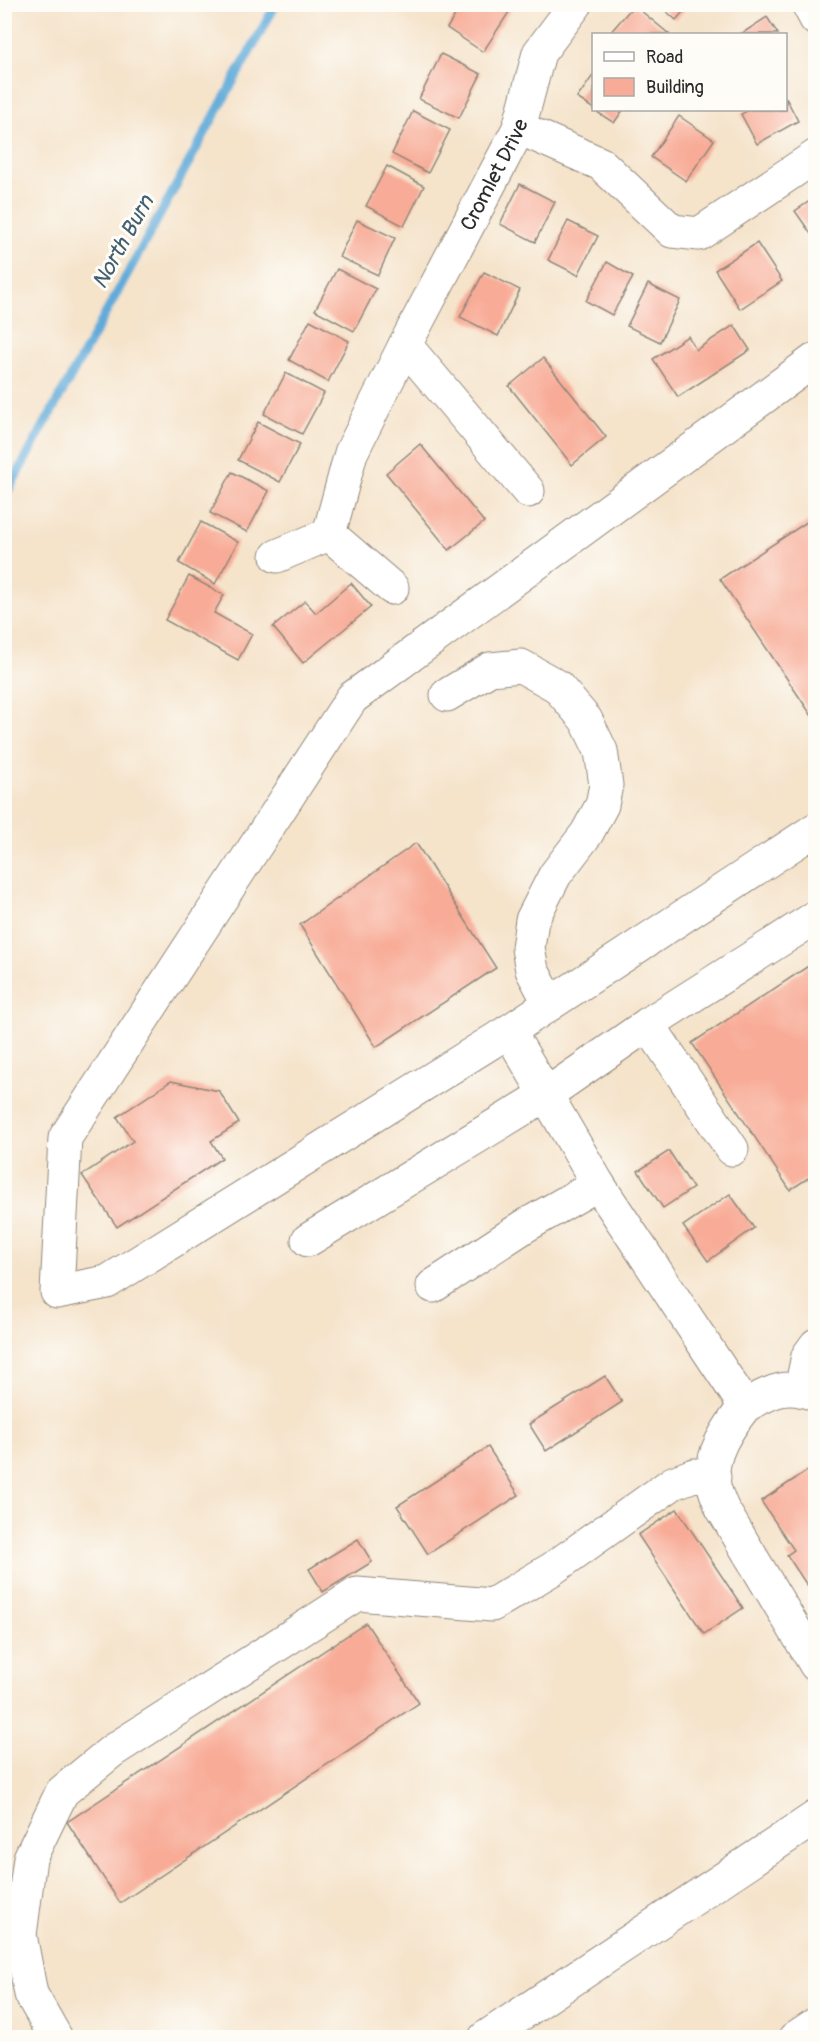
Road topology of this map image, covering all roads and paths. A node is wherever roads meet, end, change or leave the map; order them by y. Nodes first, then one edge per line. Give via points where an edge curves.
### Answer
1 (576, 4) edge
2 (808, 4) edge
3 (816, 19) edge
4 (519, 128) junction
5 (816, 156) edge
6 (405, 345) junction
7 (816, 359) edge
8 (528, 491) dead end
9 (329, 534) junction
10 (277, 556) dead end
11 (392, 588) dead end
12 (447, 695) dead end
13 (816, 829) edge
14 (816, 916) edge
15 (550, 1004) junction
16 (648, 1024) junction
17 (509, 1031) junction
18 (546, 1094) junction
19 (732, 1149) dead end
20 (598, 1184) junction
21 (308, 1240) dead end
22 (433, 1286) dead end
23 (816, 1345) edge
24 (808, 1392) edge
25 (745, 1406) junction
26 (714, 1477) junction
27 (816, 1665) edge
28 (816, 1817) edge
29 (816, 2024) edge
30 (56, 2037) edge
31 (485, 2037) edge
32 (795, 2037) edge

1 - 4 street, Cromlet Drive via 538,53
2 - 3 street
4 - 5 street via 601,164 672,231 699,234
4 - 6 street, Cromlet Drive
6 - 8 street
6 - 9 street, Cromlet Drive via 351,453
7 - 17 street via 352,698 65,1138 57,1292 107,1282
9 - 10 street
9 - 11 street
12 - 15 street via 490,669 521,666 557,686 586,720 601,751 606,785 602,806 555,875 532,920 528,948 532,970
13 - 15 street
14 - 16 street
15 - 17 street
16 - 18 street
16 - 19 street
17 - 18 street
18 - 20 street
18 - 21 street
20 - 22 street
20 - 25 street
23 - 24 street via 808,1356
24 - 25 street via 774,1391
25 - 26 street via 727,1430 715,1459
26 - 27 street via 722,1508
26 - 30 street via 694,1475 673,1483 552,1569 492,1605 357,1594 112,1751 62,1792 30,1858 20,1935 31,1994
28 - 31 street
29 - 32 street

